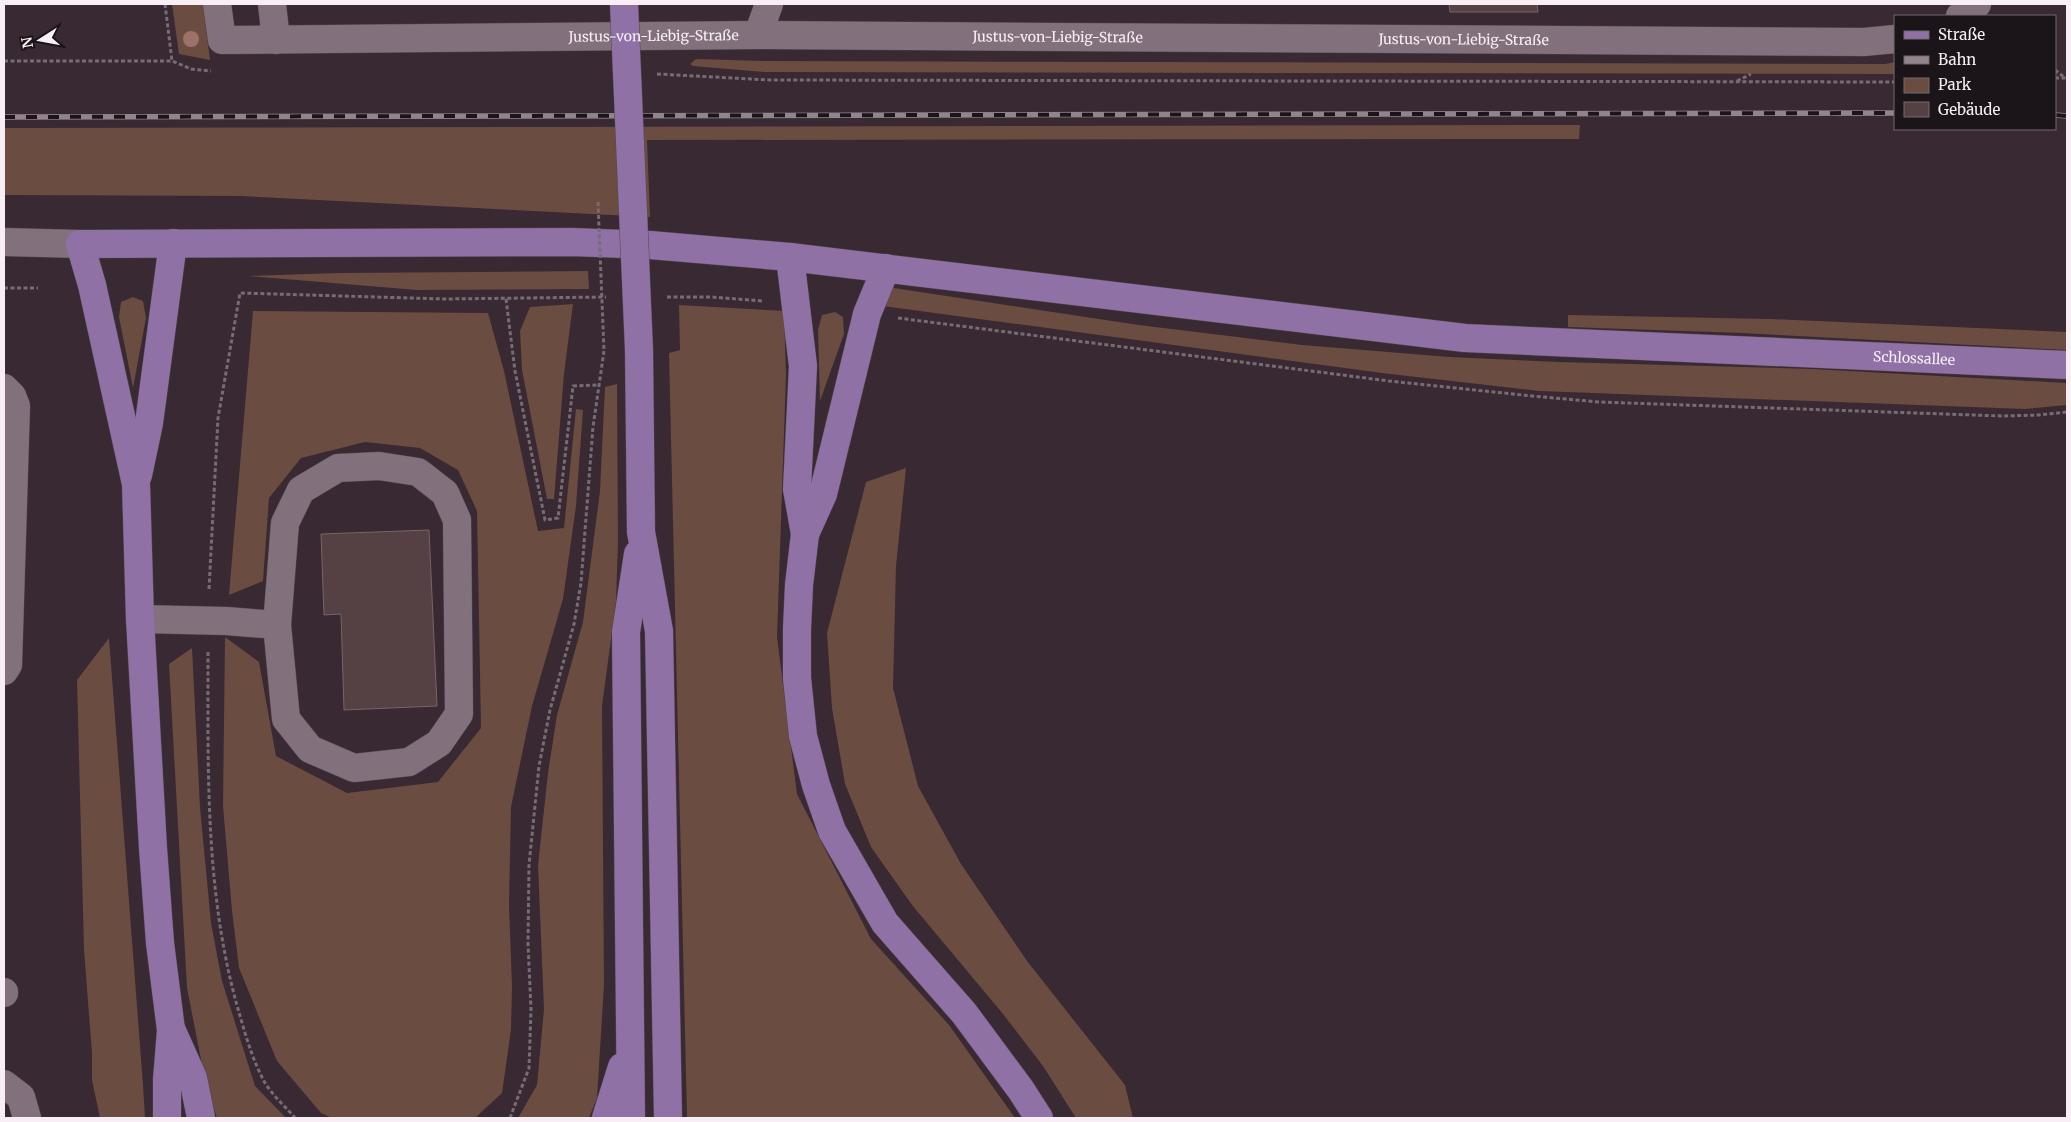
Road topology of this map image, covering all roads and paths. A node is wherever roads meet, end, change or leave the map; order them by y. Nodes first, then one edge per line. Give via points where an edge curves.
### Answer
1 (165, 4) edge
2 (218, 4) edge
3 (272, 4) edge
4 (624, 4) edge
5 (769, 4) edge
6 (1977, 4) edge
7 (1961, 15) edge
8 (758, 35) junction
9 (1894, 39) edge
10 (276, 40) junction
11 (4, 61) edge
12 (680, 75) dead end
13 (1894, 82) edge
14 (9, 242) edge
15 (172, 243) junction
16 (80, 244) junction
17 (790, 257) junction
18 (886, 268) junction
19 (4, 288) edge
20 (38, 288) dead end
21 (608, 297) dead end
22 (664, 297) dead end
23 (506, 299) junction
24 (795, 302) junction
25 (866, 314) junction
26 (604, 351) dead end
27 (2067, 366) edge
28 (599, 385) junction
29 (4, 388) edge
30 (2067, 412) edge
31 (136, 484) junction
32 (641, 532) junction
33 (806, 534) junction
34 (140, 619) junction
35 (207, 621) junction
36 (277, 625) junction
37 (4, 671) edge
38 (171, 1030) junction
39 (630, 1042) junction
40 (4, 1084) edge
41 (27, 1118) edge
42 (167, 1118) edge
43 (201, 1118) edge
44 (295, 1118) edge
45 (510, 1118) edge
46 (606, 1118) edge
47 (631, 1118) edge
48 (668, 1118) edge
49 (1039, 1118) edge

1 - 11 path via 172,61
2 - 10 street, Justus-von-Liebig-Straße via 222,40
3 - 10 street
4 - 32 main road, bridge via 639,350
5 - 8 street
6 - 7 street
8 - 9 street, Justus-von-Liebig-Straße via 1864,42
8 - 10 street, Justus-von-Liebig-Straße
12 - 13 path via 770,80
14 - 16 street
15 - 16 main road, Schlossallee
15 - 17 main road, Schlossallee via 572,242
15 - 31 main road via 149,423
16 - 31 main road
17 - 18 main road, Schlossallee
17 - 24 main road
18 - 25 main road
18 - 27 main road, Schlossallee via 1465,338
19 - 20 path
21 - 23 path
22 - 24 path
23 - 28 path via 514,372 545,520 558,518 573,386
23 - 35 path via 240,293 218,418
24 - 33 main road via 803,366 797,489
25 - 30 path via 1389,381 1589,401 2002,416
25 - 33 main road via 823,494
26 - 28 path
28 - 45 path via 581,583 539,766 529,865 529,1068
29 - 37 street via 16,406 8,665
31 - 34 main road
32 - 39 main road via 626,632
32 - 48 main road via 659,631
33 - 49 main road via 798,603 797,678 803,736 832,831 885,923 964,1013
34 - 35 street
34 - 38 main road via 160,943
35 - 36 street
35 - 44 path via 208,810 220,923 230,980 246,1037 264,1082
36 - 36 street via 284,523 301,490 338,468 379,466 418,472 445,493 457,520 459,714 439,743 409,762 354,768 310,749 286,719
38 - 42 main road
38 - 43 main road via 193,1078
39 - 46 main road
39 - 47 main road
40 - 41 street via 21,1097

